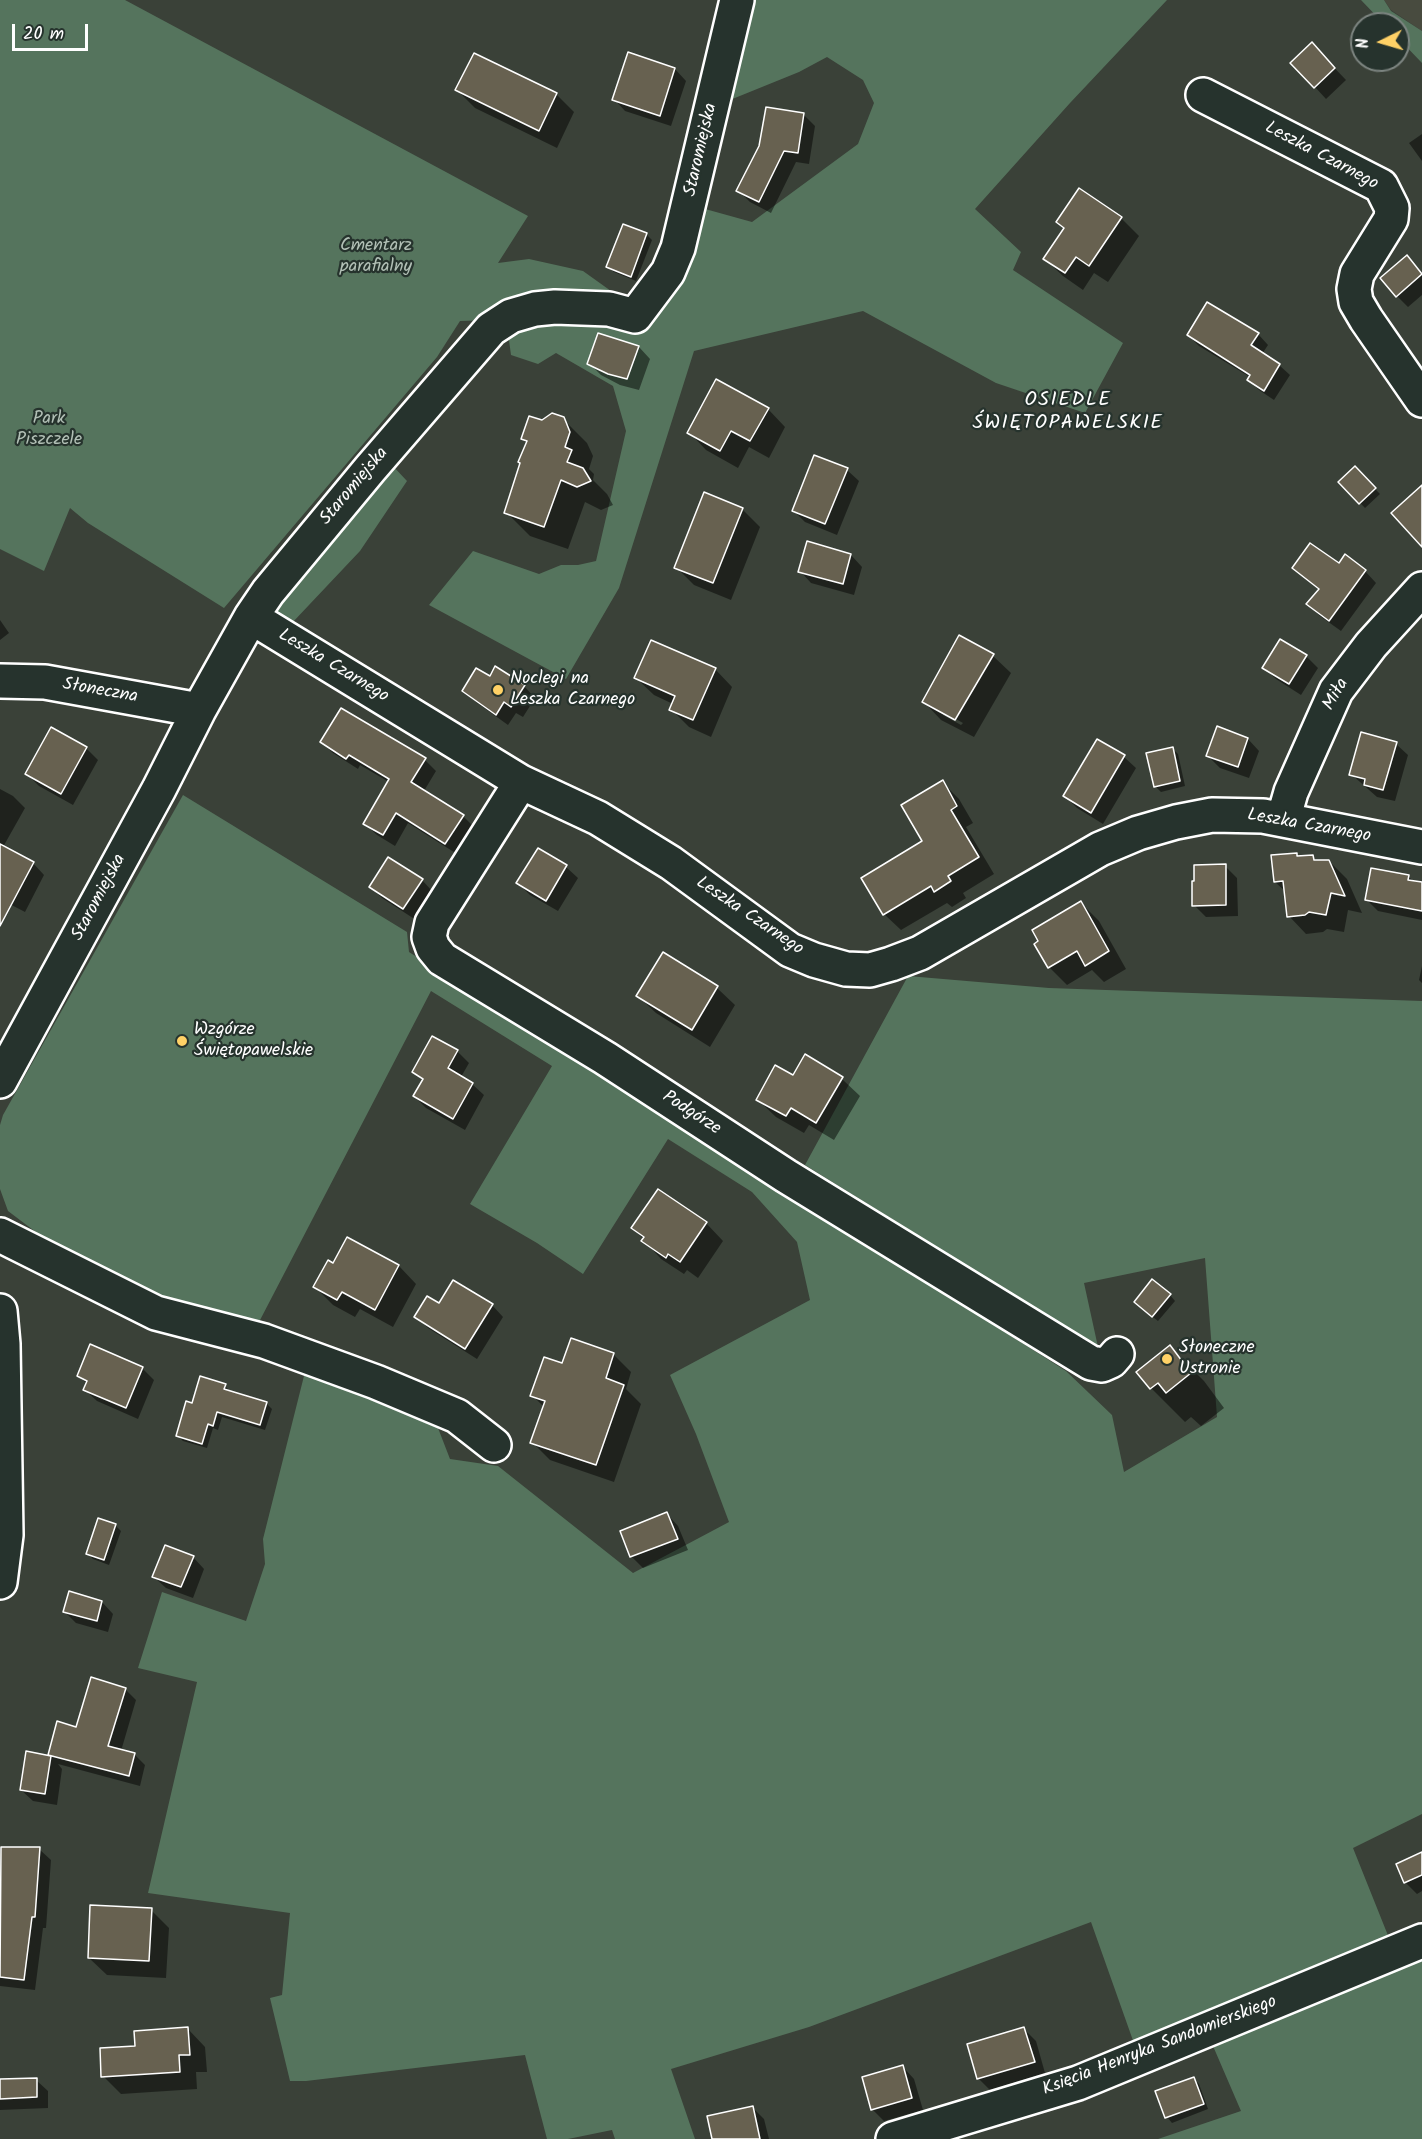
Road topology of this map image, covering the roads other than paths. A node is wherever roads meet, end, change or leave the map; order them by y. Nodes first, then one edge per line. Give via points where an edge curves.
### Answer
1 (737, 0) edge
2 (1203, 95) dead end
3 (1422, 400) edge
4 (1422, 589) edge
5 (251, 617) junction
6 (0, 681) edge
7 (199, 710) junction
8 (521, 782) junction
9 (1283, 820) junction
10 (1422, 847) edge
11 (0, 1081) edge
12 (0, 1235) edge
13 (0, 1311) edge
14 (1117, 1354) dead end
15 (494, 1445) dead end
16 (0, 1582) edge
17 (1422, 1941) edge
18 (893, 2139) edge

1 - 5 street, Staromiejska via 678,248 668,272 635,316 609,309 555,306 511,316 491,329
2 - 3 street, Leszka Czarnego via 1381,186 1392,208 1391,219 1357,274 1356,302
4 - 9 street, Miła via 1336,691 1291,792
5 - 7 street, Staromiejska
5 - 8 street, Leszka Czarnego
6 - 7 street, Słoneczna via 45,682
7 - 11 street, Staromiejska
8 - 9 street, Leszka Czarnego via 598,818 671,863 790,950 846,969 870,970 920,953 1100,849 1138,833 1212,815
8 - 14 street, Podgórze via 432,922 429,937 442,960 1091,1363 1102,1365
9 - 10 street, Leszka Czarnego
12 - 15 street via 156,1313 264,1341 457,1416
13 - 16 street via 6,1535
17 - 18 street, Księcia Henryka Sandomierskiego via 1078,2083

